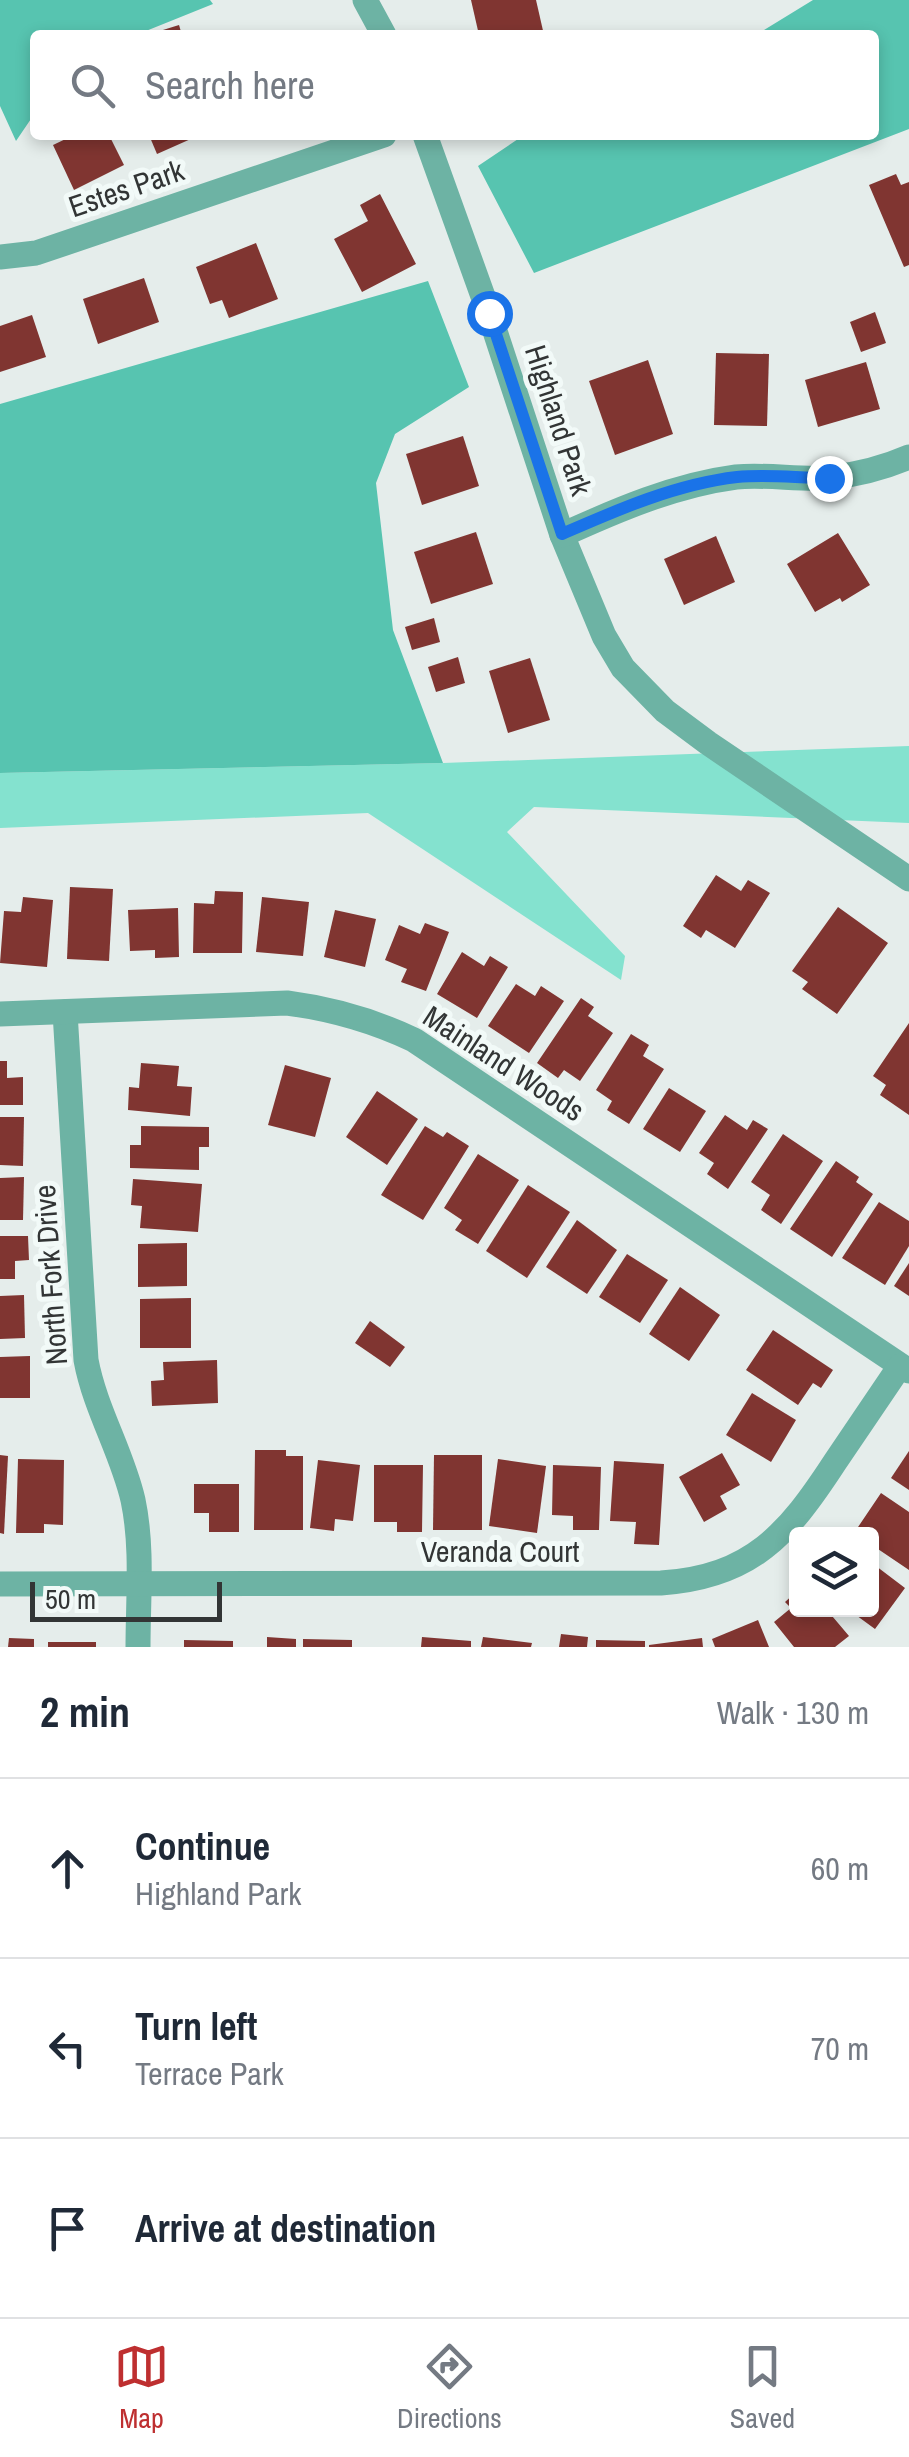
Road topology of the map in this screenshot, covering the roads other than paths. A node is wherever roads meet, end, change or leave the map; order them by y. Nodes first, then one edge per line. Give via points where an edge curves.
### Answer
1 (365, 0) edge
2 (381, 30) edge
3 (369, 140) edge
4 (428, 140) edge
5 (0, 257) edge
6 (909, 457) edge
7 (562, 534) junction
8 (909, 879) edge
9 (66, 1012) junction
10 (0, 1014) edge
11 (904, 1368) edge
12 (0, 1584) edge
13 (138, 1584) junction
14 (138, 1647) edge

1 - 2 street
3 - 5 street, Estes Park via 36,253
4 - 7 street, Highland Park
6 - 7 street via 829,478 714,480
7 - 8 street, Highland Park via 622,668 666,711
9 - 10 street, Mainland Woods
9 - 11 street, Mainland Woods via 287,1003 375,1022 414,1040
9 - 13 street, North Fork Drive via 86,1360 133,1499
11 - 13 street, Veranda Court via 788,1529 714,1576 661,1583
12 - 13 street, Veranda Court
13 - 14 street, North Fork Drive

